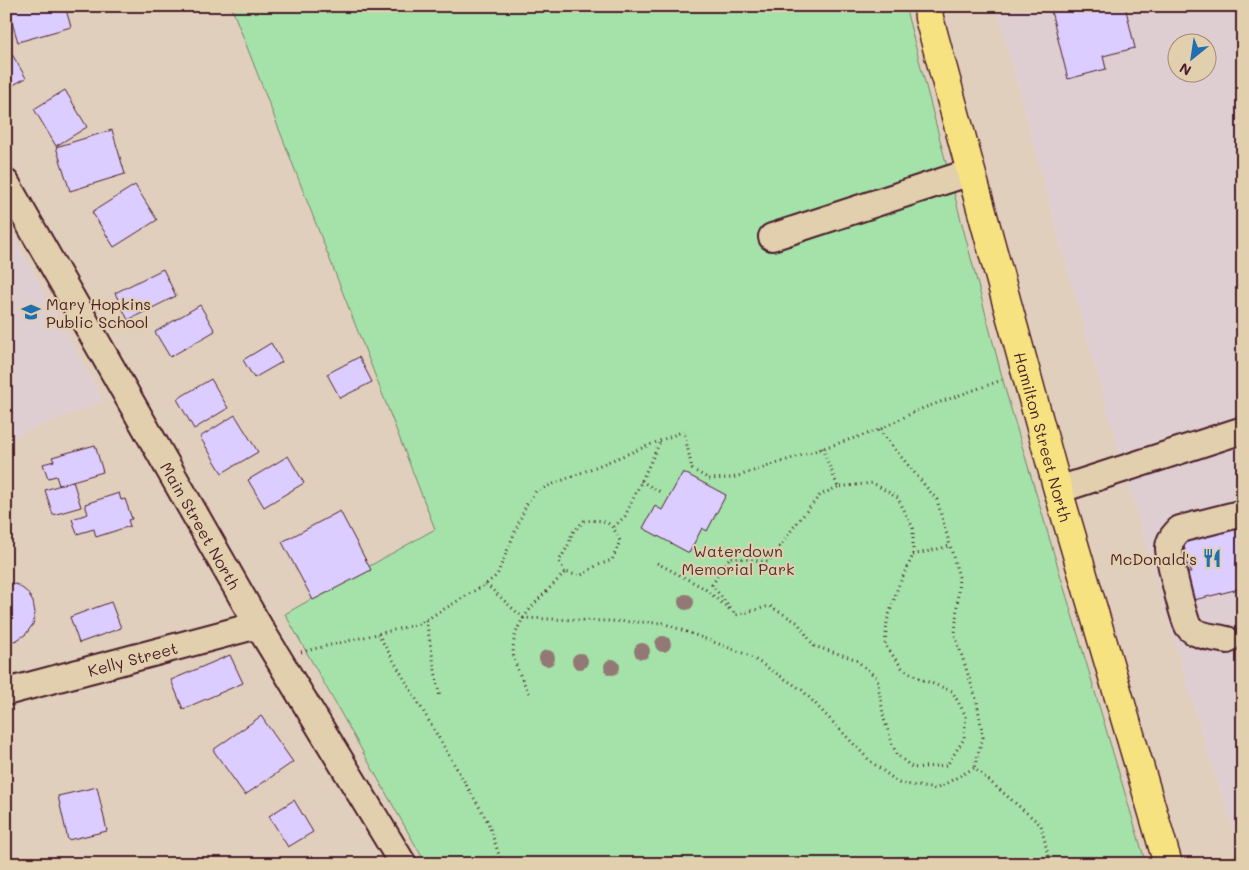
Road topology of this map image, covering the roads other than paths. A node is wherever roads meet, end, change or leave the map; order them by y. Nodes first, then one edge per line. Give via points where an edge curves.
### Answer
1 (928, 6) edge
2 (971, 172) junction
3 (6, 183) edge
4 (772, 237) dead end
5 (1243, 430) edge
6 (1058, 490) junction
7 (1243, 514) edge
8 (258, 625) junction
9 (1227, 640) dead end
10 (6, 692) edge
11 (403, 864) edge
12 (1168, 864) edge

1 - 2 main road, Hamilton Street North
2 - 4 street
2 - 6 main road, Hamilton Street North
3 - 8 street, Main Street North
5 - 6 street
6 - 12 main road, Hamilton Street North
7 - 9 street via 1180,529 1169,548 1188,626 1198,634
8 - 10 street, Kelly Street
8 - 11 street, Main Street North

